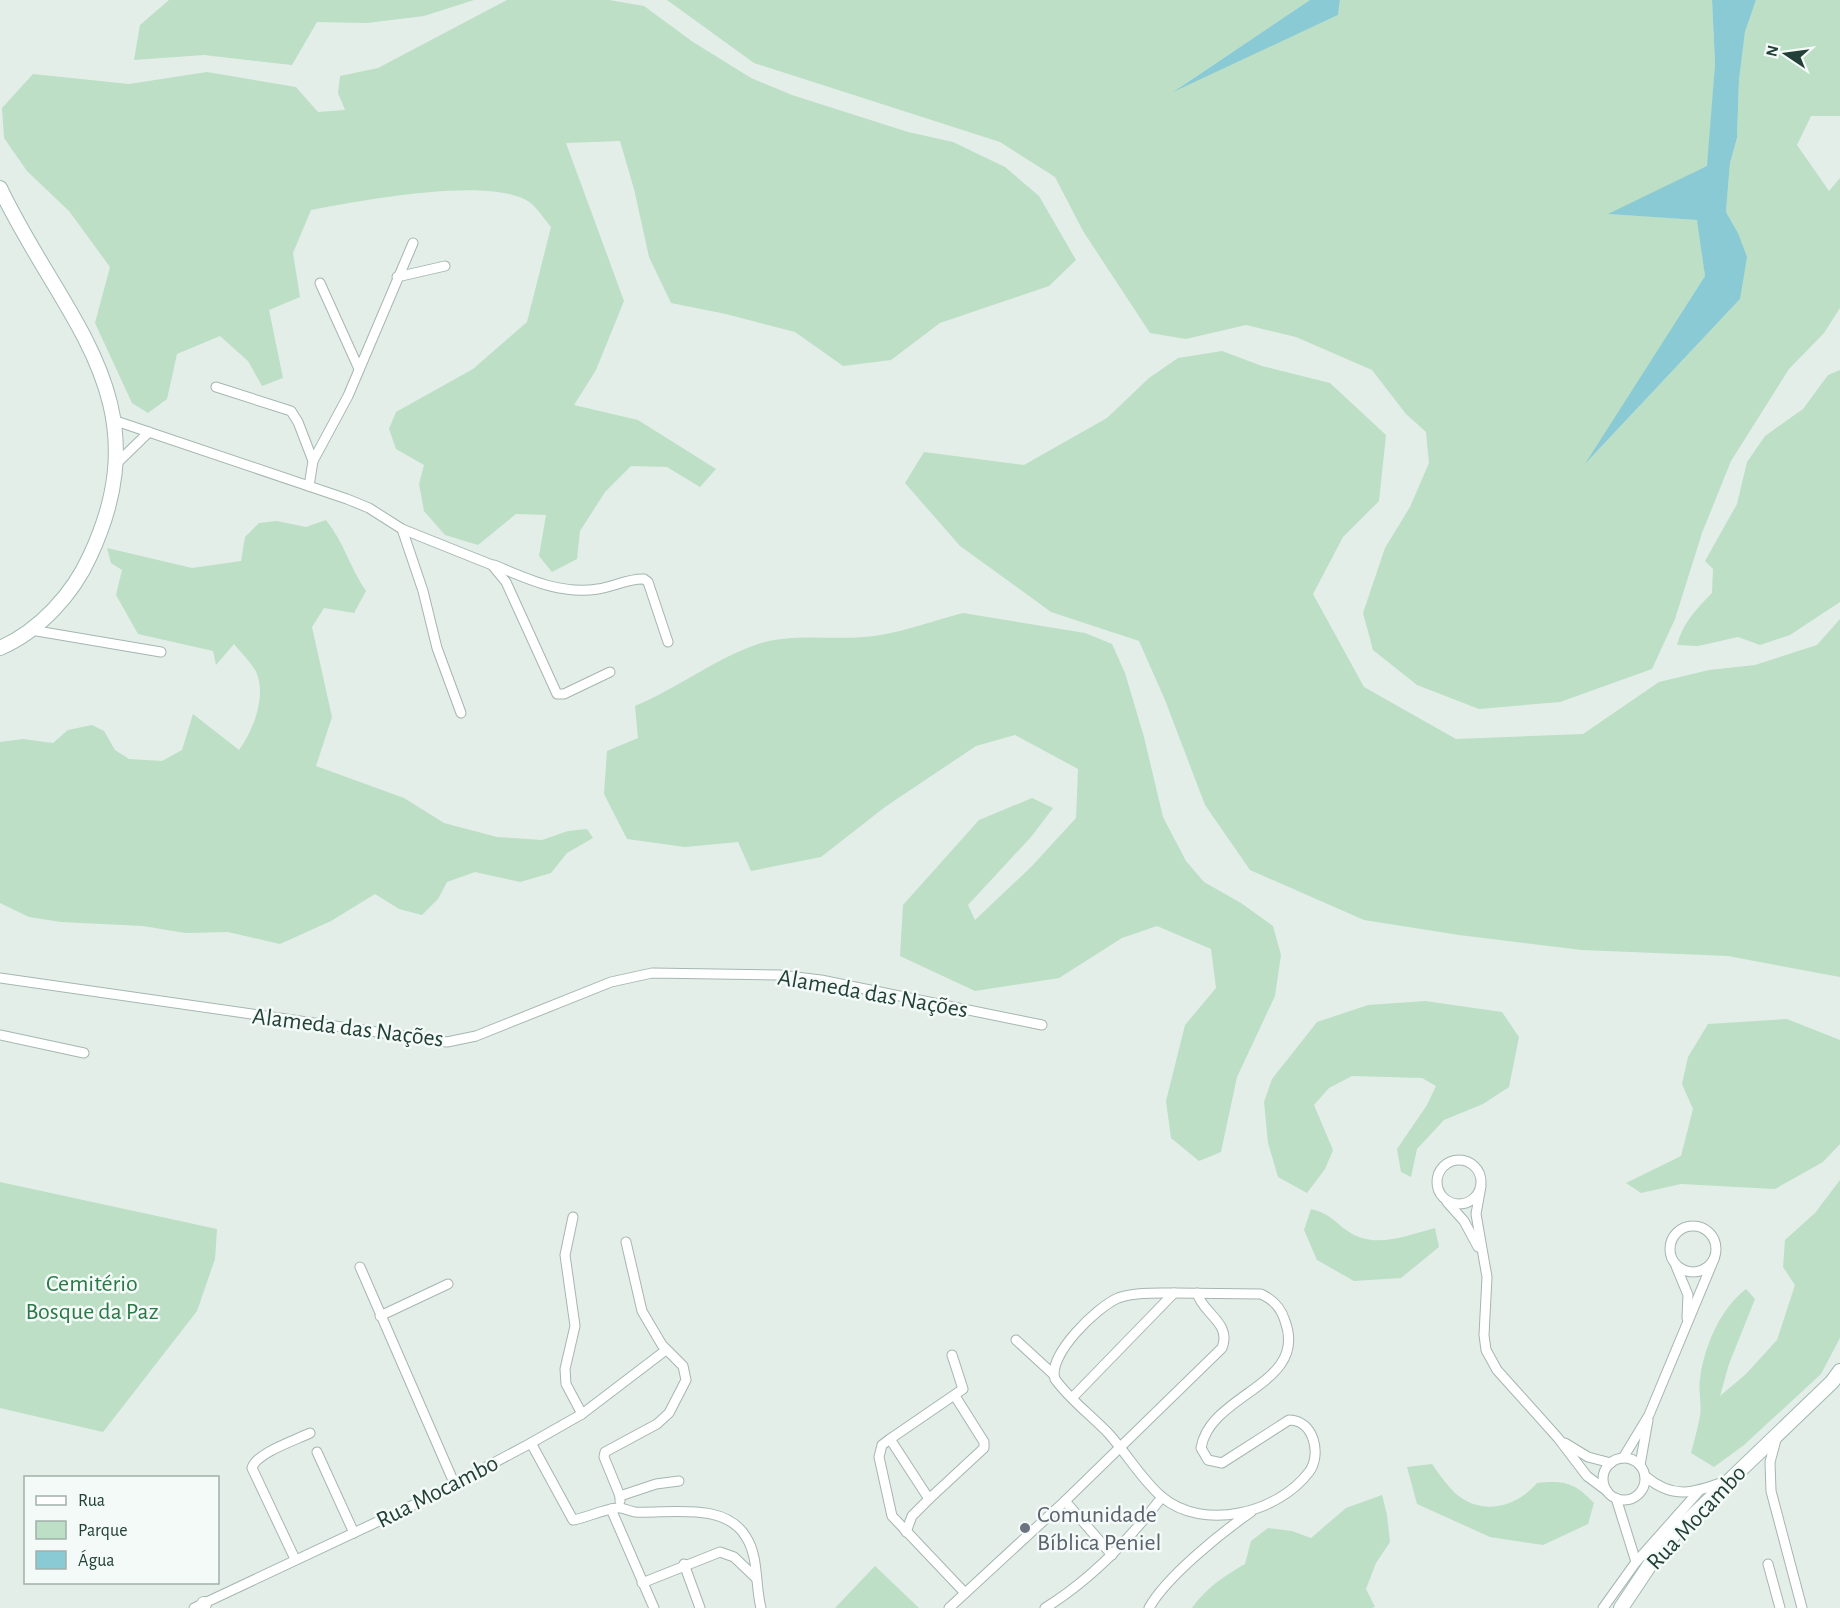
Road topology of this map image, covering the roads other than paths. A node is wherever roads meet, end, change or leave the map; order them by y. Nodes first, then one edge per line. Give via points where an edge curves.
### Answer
1 (0, 188) edge
2 (413, 243) dead end
3 (445, 266) dead end
4 (397, 277) junction
5 (320, 283) dead end
6 (359, 369) junction
7 (216, 387) dead end
8 (116, 421) junction
9 (149, 432) junction
10 (313, 461) junction
11 (115, 465) junction
12 (309, 486) junction
13 (402, 529) junction
14 (492, 565) junction
15 (31, 630) junction
16 (668, 642) dead end
17 (0, 648) edge
18 (161, 652) dead end
19 (610, 672) dead end
20 (461, 712) dead end
21 (0, 978) edge
22 (1042, 1025) dead end
23 (0, 1035) edge
24 (84, 1053) dead end
25 (1481, 1186) junction
26 (1446, 1201) junction
27 (573, 1217) dead end
28 (626, 1242) dead end
29 (1483, 1258) junction
30 (1714, 1259) junction
31 (1676, 1264) junction
32 (360, 1268) dead end
33 (448, 1284) dead end
34 (1174, 1293) junction
35 (1197, 1293) junction
36 (380, 1316) junction
37 (1687, 1321) junction
38 (1016, 1340) dead end
39 (666, 1350) junction
40 (952, 1355) dead end
41 (1840, 1371) edge
42 (1053, 1374) junction
43 (955, 1396) junction
44 (1072, 1398) junction
45 (582, 1414) junction
46 (1649, 1415) junction
47 (1779, 1432) junction
48 (310, 1433) dead end
49 (890, 1438) junction
50 (1558, 1438) junction
51 (531, 1443) junction
52 (1119, 1446) junction
53 (317, 1452) dead end
54 (1623, 1458) junction
55 (1611, 1463) junction
56 (1640, 1465) junction
57 (1645, 1476) junction
58 (1728, 1480) junction
59 (679, 1481) dead end
60 (455, 1485) junction
61 (1607, 1491) junction
62 (1699, 1491) junction
63 (620, 1496) junction
64 (1162, 1497) junction
65 (929, 1498) junction
66 (1616, 1498) junction
67 (1065, 1501) junction
68 (1258, 1507) junction
69 (616, 1508) junction
70 (906, 1532) junction
71 (354, 1533) junction
72 (1112, 1555) junction
73 (295, 1559) junction
74 (1636, 1562) junction
75 (684, 1564) junction
76 (1768, 1564) dead end
77 (756, 1578) junction
78 (642, 1583) junction
79 (965, 1593) junction
80 (200, 1607) edge
81 (654, 1608) edge
82 (700, 1608) edge
83 (761, 1608) edge
84 (950, 1608) edge
85 (1045, 1608) edge
86 (1149, 1608) edge
87 (1603, 1608) edge
88 (1621, 1608) edge
89 (1780, 1608) edge
90 (1802, 1608) edge

1 - 8 main road via 88,343
2 - 4 street
3 - 4 street
4 - 6 street
5 - 6 street
6 - 10 street
7 - 10 street via 291,411
8 - 9 street
8 - 11 main road
9 - 11 street
9 - 12 street
10 - 12 street
11 - 15 main road via 101,528 86,566 50,614
12 - 13 street via 369,508
13 - 14 street
13 - 20 street via 437,648
14 - 16 street via 542,585 569,590 598,589 644,579
14 - 19 street via 506,582 557,694
15 - 17 main road
15 - 18 street
21 - 22 street, Alameda das Nações via 447,1042 476,1036 611,982 652,973 779,975 821,980
23 - 24 street
25 - 26 street via 1467,1203
25 - 26 street via 1474,1165 1452,1161 1438,1175 1438,1190
25 - 29 street via 1476,1214
26 - 29 street via 1470,1232
27 - 45 street via 566,1255 575,1326 565,1369 566,1384
28 - 39 street via 637,1300
29 - 50 street via 1487,1277 1486,1350 1497,1370
30 - 31 street via 1696,1272
30 - 31 street via 1713,1237 1693,1226 1674,1236 1670,1251
30 - 37 street
31 - 37 street via 1688,1295
32 - 36 street
33 - 36 street
34 - 35 street
34 - 42 street via 1136,1294 1108,1303 1090,1317 1057,1358
34 - 44 street
35 - 52 street via 1223,1329 1222,1348
35 - 68 street via 1261,1294 1275,1303 1288,1329 1287,1354 1282,1365 1228,1408 1202,1441 1204,1456 1222,1463 1289,1420 1299,1421 1309,1430 1314,1443 1312,1467 1287,1495
36 - 60 street
37 - 46 street
38 - 42 street
39 - 45 street, Rua Mocambo
39 - 63 street via 686,1372 686,1380 677,1401 657,1424 607,1450 604,1457
40 - 43 street via 964,1385
41 - 47 main road, Rua Mocambo
42 - 44 street
43 - 49 street
43 - 65 street via 984,1442 982,1453
44 - 52 street
45 - 51 street, Rua Mocambo
46 - 54 street
46 - 56 street
47 - 58 main road, Rua Mocambo
47 - 90 street via 1769,1481
48 - 73 street via 266,1454 252,1468
49 - 65 street
49 - 70 street via 882,1445 879,1457 892,1516
50 - 55 street via 1588,1457
50 - 61 street via 1587,1476
51 - 60 street, Rua Mocambo
51 - 69 street via 571,1519
52 - 64 street
52 - 67 street
53 - 71 street
54 - 55 street
54 - 56 street
55 - 61 street via 1604,1474
56 - 57 street
57 - 62 street via 1668,1491
57 - 66 street via 1643,1488 1635,1497
58 - 62 street
58 - 88 main road, Rua Mocambo via 1666,1542
59 - 63 street
60 - 71 street, Rua Mocambo
61 - 66 street
62 - 74 street
63 - 69 street
64 - 68 street via 1209,1516
64 - 72 street
65 - 70 street via 912,1516
66 - 74 street
67 - 72 street
67 - 79 street
68 - 86 street via 1215,1538 1160,1591
69 - 77 street via 693,1513 727,1520 738,1526 750,1544
69 - 78 street
70 - 79 street
71 - 73 street, Rua Mocambo
72 - 85 street via 1079,1585
73 - 80 street, Rua Mocambo
74 - 87 street
75 - 77 street via 720,1552 729,1553
75 - 78 street
75 - 82 street
76 - 89 street
77 - 83 street
78 - 81 street
79 - 84 street

